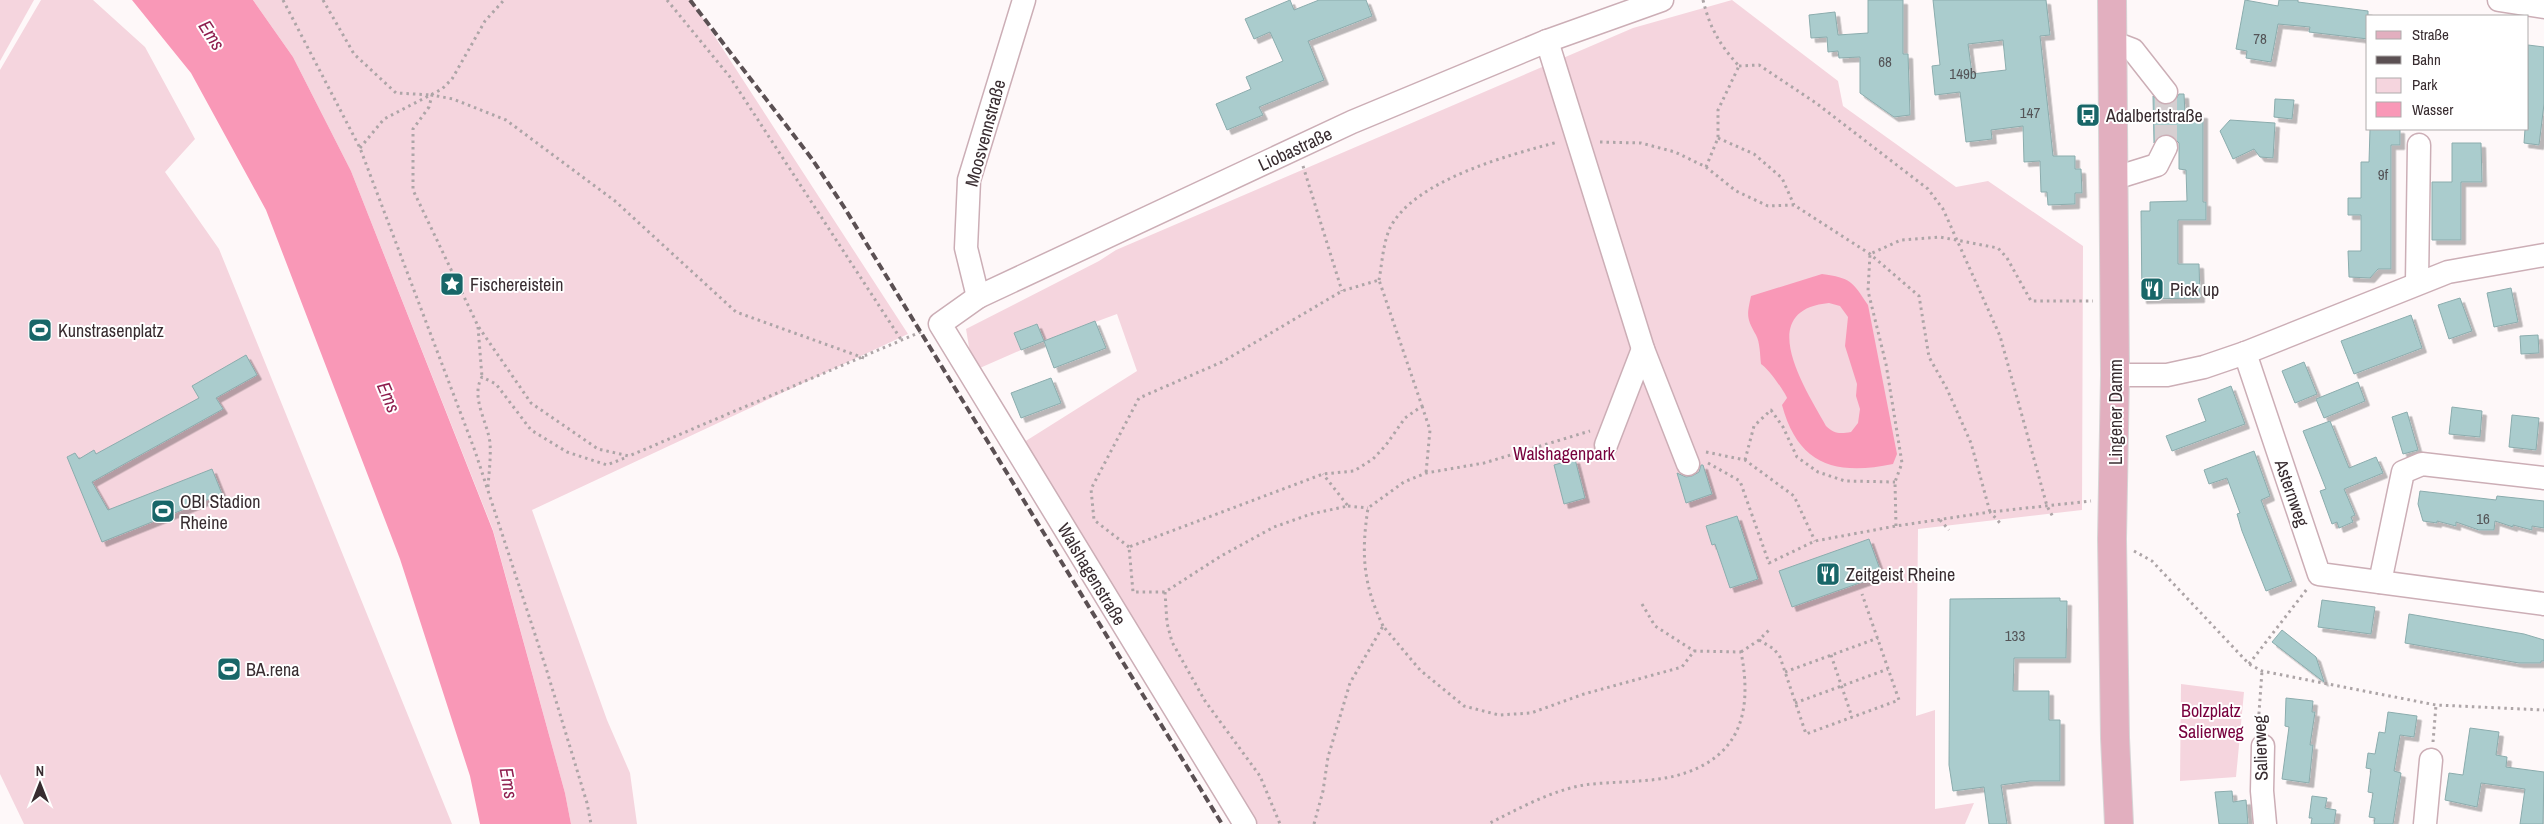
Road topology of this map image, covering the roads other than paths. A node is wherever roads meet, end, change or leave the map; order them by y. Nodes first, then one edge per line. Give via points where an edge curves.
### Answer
1 (1024, 0) edge
2 (1662, 0) edge
3 (2112, 0) edge
4 (2499, 0) edge
5 (2544, 7) edge
6 (1547, 41) junction
7 (2112, 42) junction
8 (2166, 92) tunnel mouth
9 (2419, 145) dead end
10 (2166, 147) tunnel mouth
11 (2112, 179) junction
12 (2544, 255) edge
13 (2417, 282) junction
14 (978, 297) junction
15 (940, 324) joint
16 (1643, 349) junction
17 (2245, 353) junction
18 (2115, 375) junction
19 (1606, 445) dead end
20 (1688, 464) road end
21 (2544, 478) edge
22 (2380, 582) junction
23 (2544, 604) edge
24 (2263, 746) road end
25 (2432, 760) road end
26 (1245, 824) edge
27 (2119, 824) edge
28 (2265, 824) edge
29 (2425, 824) edge

1 - 14 street, Moosvennstraße via 969,180 966,248
2 - 6 street, Liobastraße
3 - 7 main road, Lingener Damm
4 - 5 street
6 - 14 street, Liobastraße via 1297,147
6 - 16 street
7 - 8 street via 2133,50
7 - 11 main road, Lingener Damm
9 - 13 street
10 - 11 street via 2157,165
11 - 18 main road, Lingener Damm
12 - 13 street via 2448,272
13 - 17 street
14 - 15 street, Liobastraße
15 - 26 street, Walshagenstraße
16 - 19 street
16 - 20 street
17 - 18 street via 2167,375
17 - 22 street, Asternweg via 2319,574
18 - 27 main road, Lingener Damm via 2112,538
21 - 22 street via 2422,464 2403,472
22 - 23 street
24 - 28 street, Salierweg
25 - 29 street

